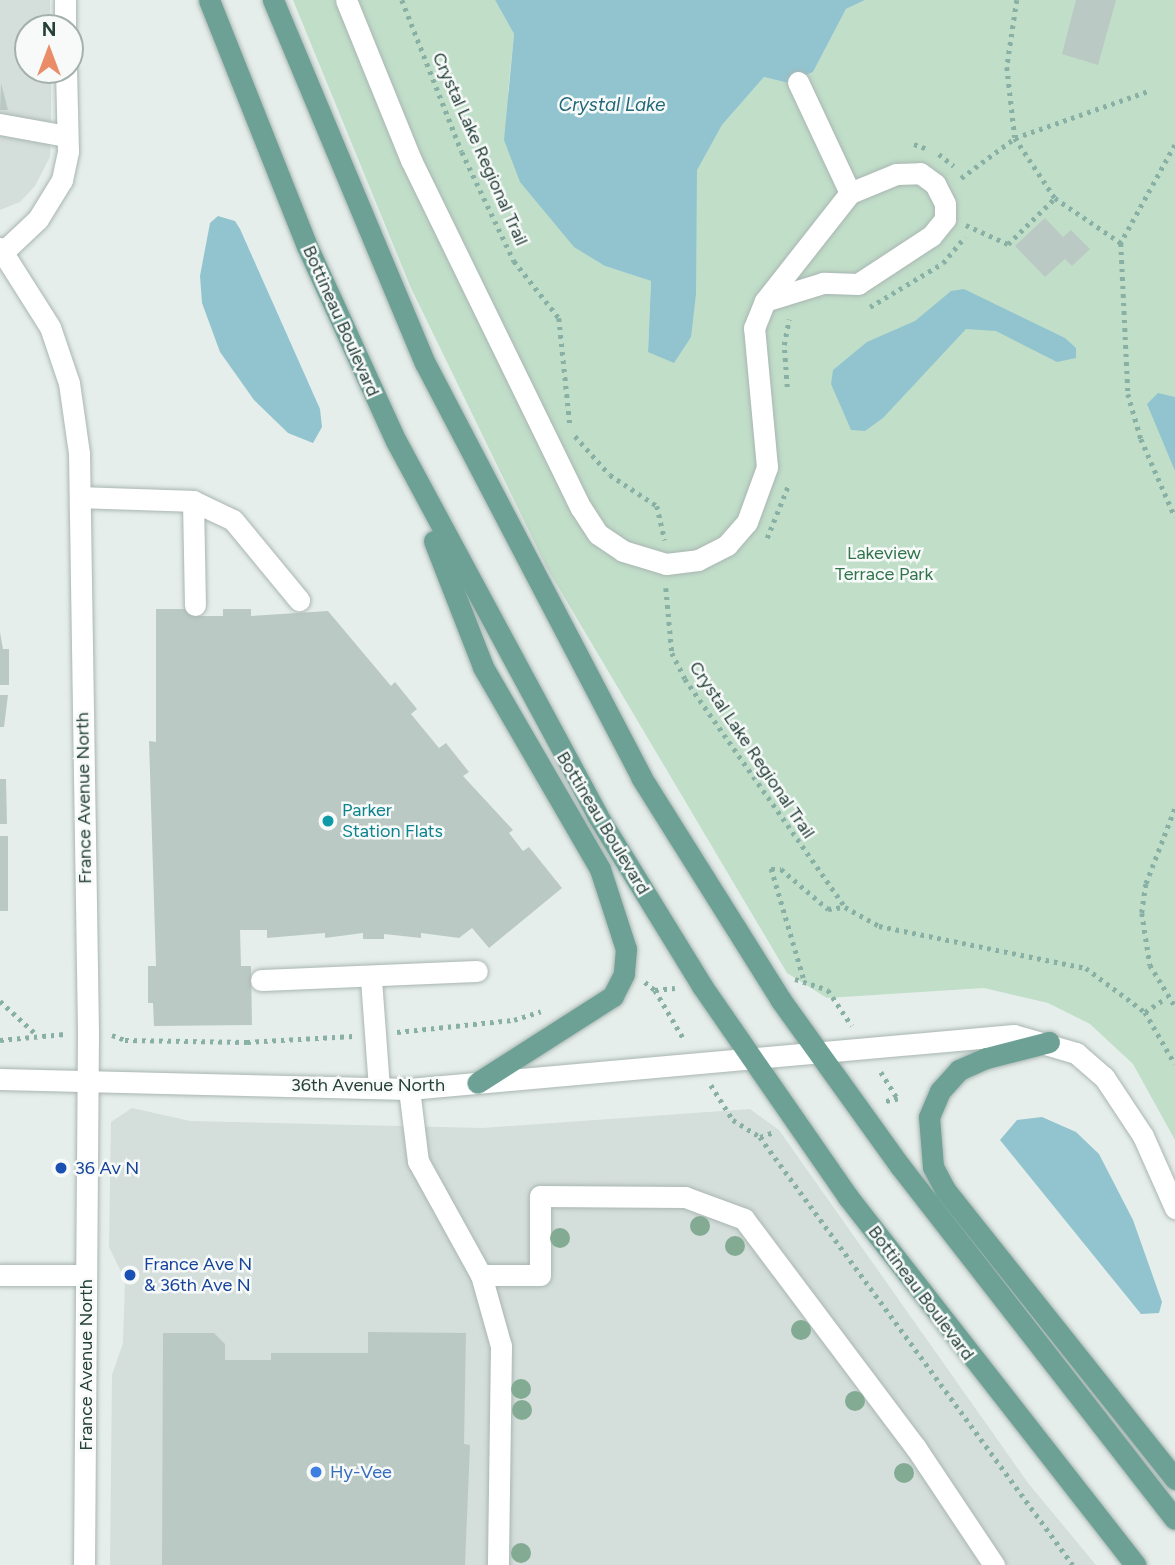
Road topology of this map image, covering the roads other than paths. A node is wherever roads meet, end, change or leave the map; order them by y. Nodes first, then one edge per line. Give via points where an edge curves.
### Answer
1 (209, 0) edge
2 (273, 0) edge
3 (346, 0) edge
4 (798, 82) dead end
5 (66, 84) edge
6 (0, 124) edge
7 (67, 136) junction
8 (850, 193) junction
9 (803, 249) junction
10 (2, 250) edge
11 (823, 283) junction
12 (765, 301) junction
13 (396, 441) junction
14 (80, 497) junction
15 (193, 501) junction
16 (299, 600) dead end
17 (195, 605) dead end
18 (477, 971) dead end
19 (371, 979) junction
20 (261, 980) dead end
21 (1049, 1042) junction
22 (819, 1049) junction
23 (752, 1056) junction
24 (0, 1079) edge
25 (87, 1080) junction
26 (477, 1083) junction
27 (379, 1088) junction
28 (409, 1089) junction
29 (1175, 1208) edge
30 (0, 1275) edge
31 (86, 1275) junction
32 (481, 1275) junction
33 (1175, 1479) edge
34 (1175, 1519) edge
35 (84, 1565) edge
36 (498, 1565) edge
37 (995, 1565) edge
38 (1136, 1565) edge

1 - 13 main road, Bottineau Boulevard via 307,246
2 - 22 main road via 369,240 521,555 648,789 780,999
3 - 12 street via 411,160 581,508 598,534 623,551 666,564 698,560 727,545 760,497 767,467 754,328
4 - 8 street
5 - 7 street, France Avenue North
6 - 7 street
7 - 10 street, France Avenue North via 62,180 38,219
8 - 9 street
8 - 11 street via 896,174 920,173 935,184 945,204 945,219 932,236 858,284
9 - 11 street
9 - 12 street
10 - 14 street, France Avenue North via 50,327 69,383
11 - 12 street
13 - 23 main road, Bottineau Boulevard via 516,673 597,815
13 - 26 main road via 483,667 600,869 626,949 624,974 613,996
14 - 15 street
14 - 25 street, France Avenue North
15 - 16 street via 233,520
15 - 17 street
18 - 19 street
19 - 20 street
19 - 27 street
21 - 22 street, 36th Avenue North via 1014,1035
21 - 29 street, 36th Avenue North via 1076,1053 1123,1100
21 - 33 main road via 959,1070 940,1091 929,1117 933,1167 946,1191
22 - 23 street, 36th Avenue North
22 - 34 main road via 1007,1308
23 - 26 street, 36th Avenue North
23 - 38 main road, Bottineau Boulevard via 924,1298
24 - 25 street, 36th Avenue North
25 - 27 street, 36th Avenue North
25 - 31 street, France Avenue North
26 - 28 street, 36th Avenue North
27 - 28 street, 36th Avenue North
28 - 32 street via 418,1161
30 - 31 street
31 - 35 street, France Avenue North
32 - 36 street via 500,1346
32 - 37 street via 540,1275 540,1196 685,1197 744,1219 916,1448

